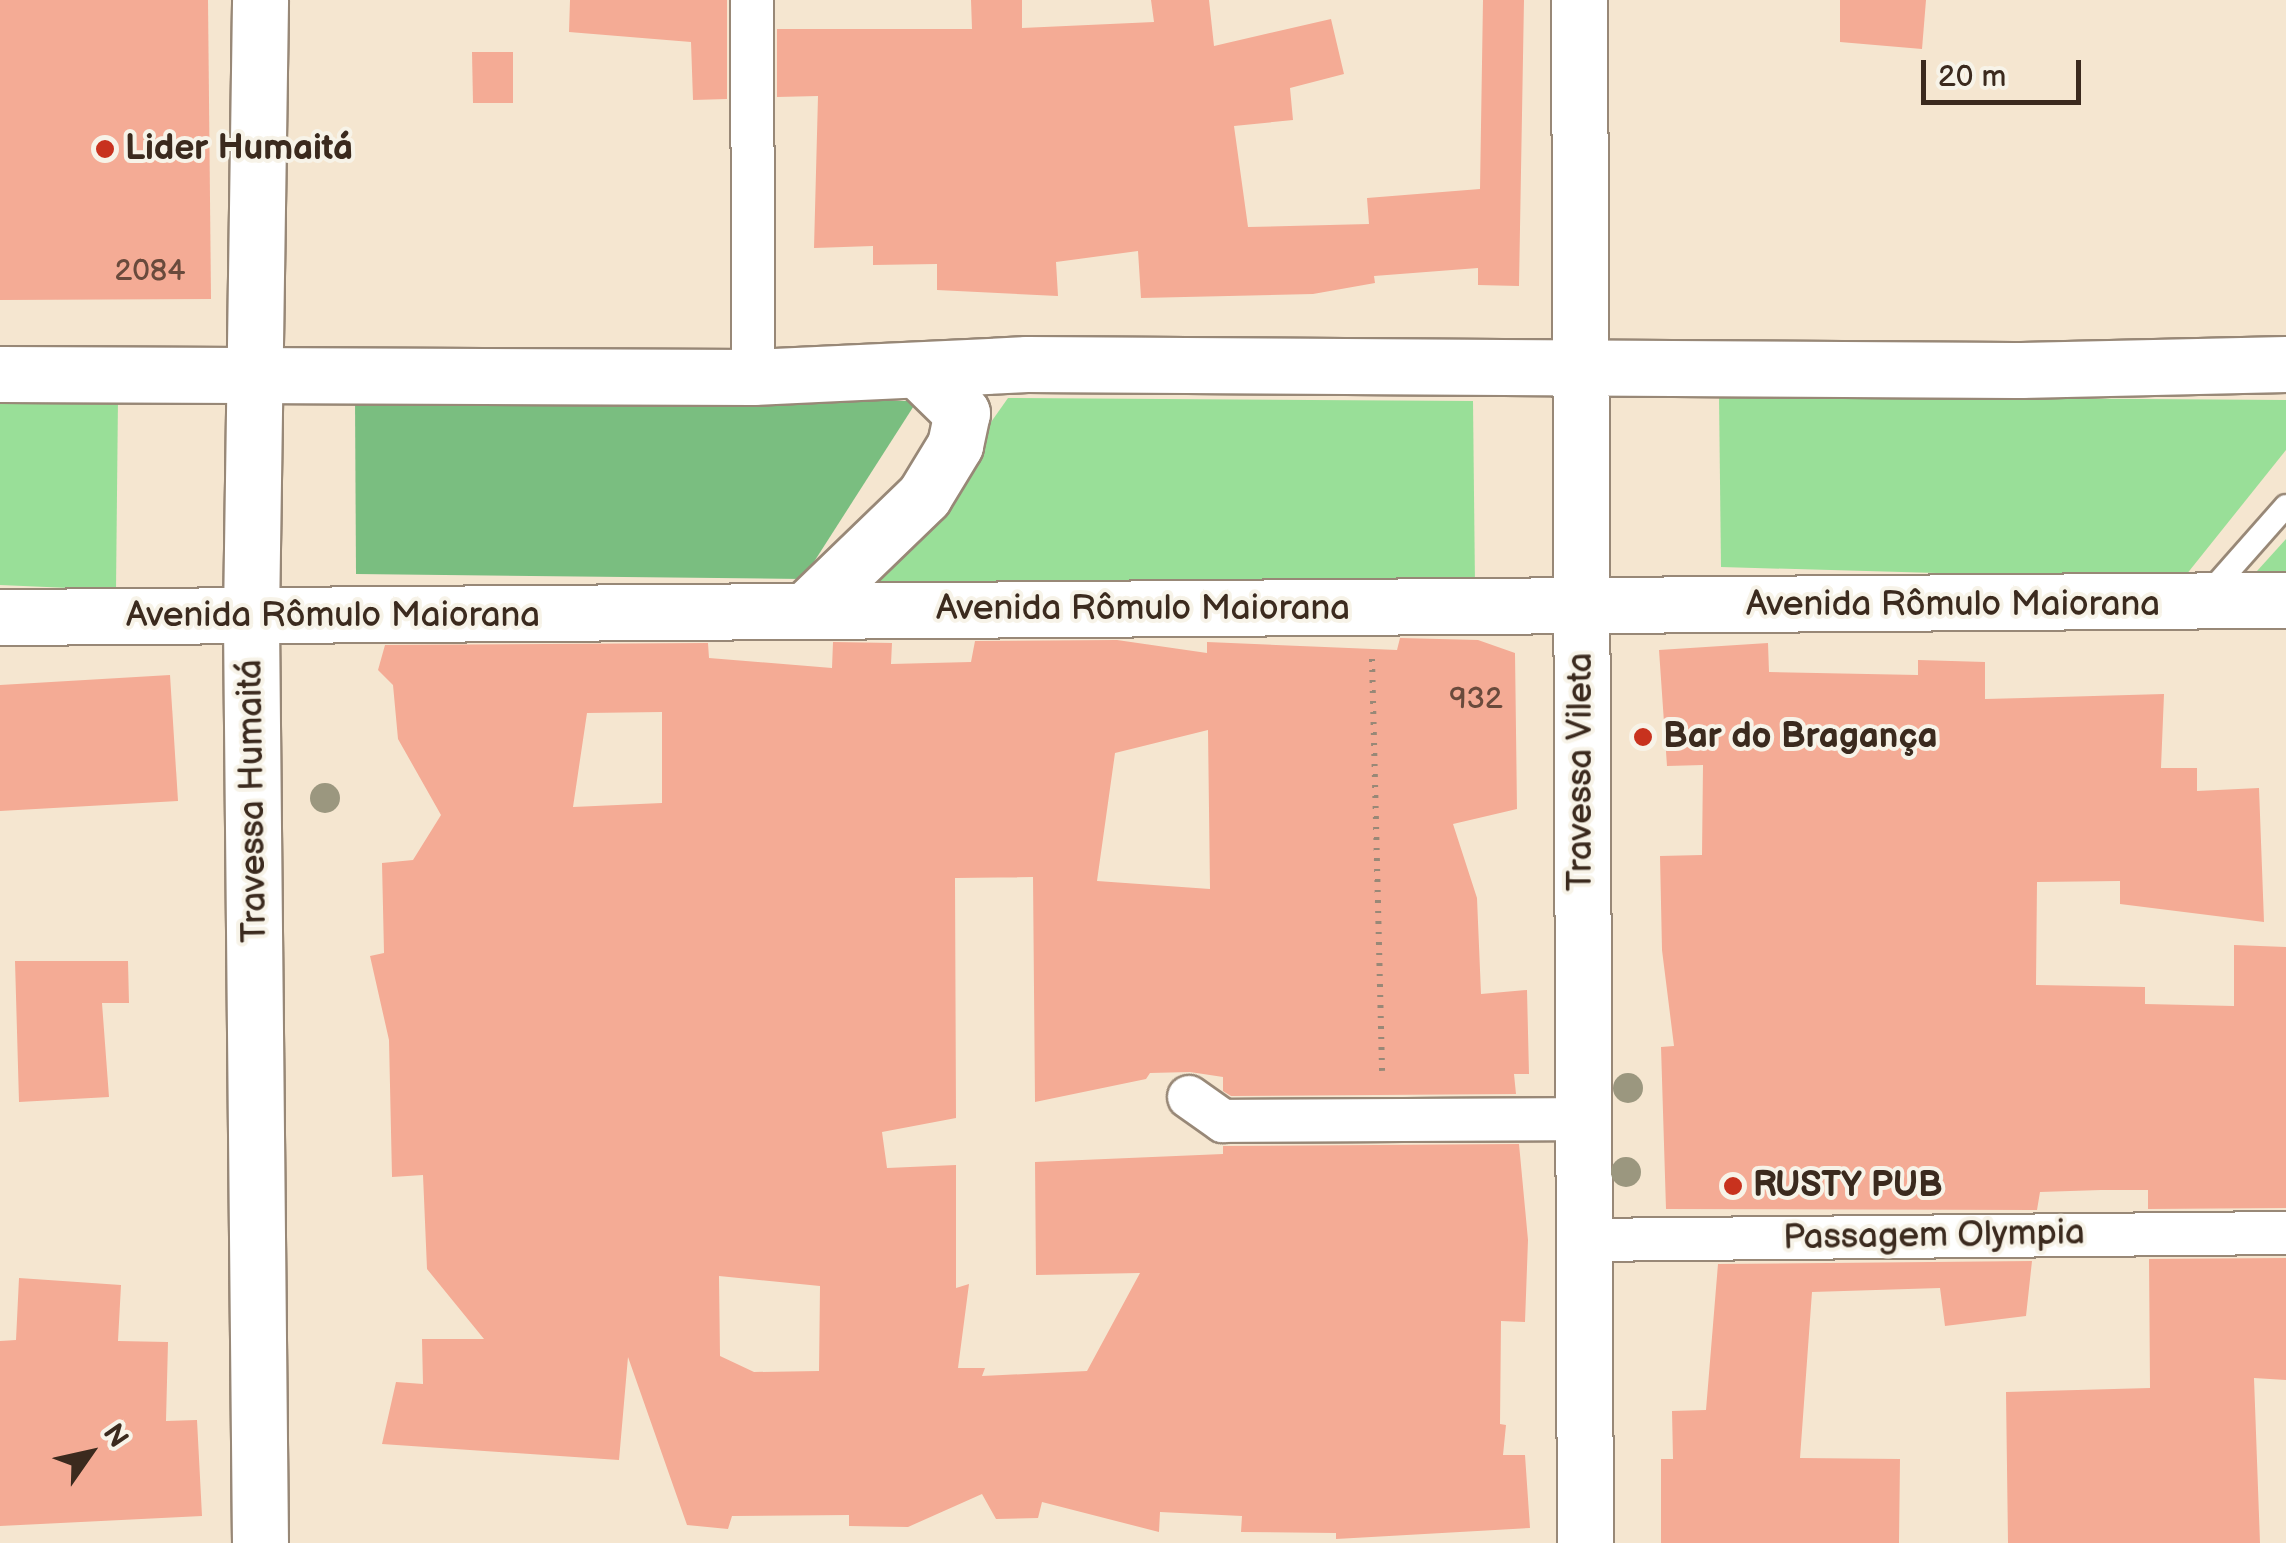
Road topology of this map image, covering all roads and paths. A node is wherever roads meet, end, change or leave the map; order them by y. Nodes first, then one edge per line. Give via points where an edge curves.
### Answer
1 (260, 0) edge
2 (752, 0) edge
3 (1579, 0) edge
4 (1581, 362) junction
5 (2286, 364) edge
6 (920, 372) junction
7 (0, 374) edge
8 (753, 376) junction
9 (258, 377) junction
10 (2286, 506) edge
11 (2286, 600) edge
12 (2202, 601) junction
13 (1371, 608) junction
14 (1580, 608) junction
15 (807, 610) junction
16 (0, 617) edge
17 (251, 617) junction
18 (1189, 1097) dead end
19 (1584, 1119) junction
20 (1383, 1120) junction
21 (2286, 1232) edge
22 (1583, 1240) junction
23 (260, 1543) edge
24 (1585, 1543) edge

1 - 9 street, Travessa Humaitá
2 - 8 street
3 - 4 street, Travessa Vileta
4 - 5 street via 2021,370
4 - 6 street via 1027,364
4 - 14 street, Travessa Vileta
6 - 8 street
6 - 15 street via 962,413 956,445 924,496
7 - 9 street
8 - 9 street
9 - 17 street, Travessa Humaitá
10 - 12 lane
11 - 12 street, Avenida Rômulo Maiorana
12 - 14 street, Avenida Rômulo Maiorana
13 - 14 street, Avenida Rômulo Maiorana
13 - 15 street, Avenida Rômulo Maiorana
13 - 20 path
14 - 19 street, Travessa Vileta
15 - 17 street, Avenida Rômulo Maiorana via 754,616
16 - 17 street, Avenida Rômulo Maiorana
17 - 23 street, Travessa Humaitá
18 - 20 street via 1223,1120
19 - 20 street
19 - 22 street, Travessa Vileta
21 - 22 street, Passagem Olympia
22 - 24 street, Travessa Vileta

